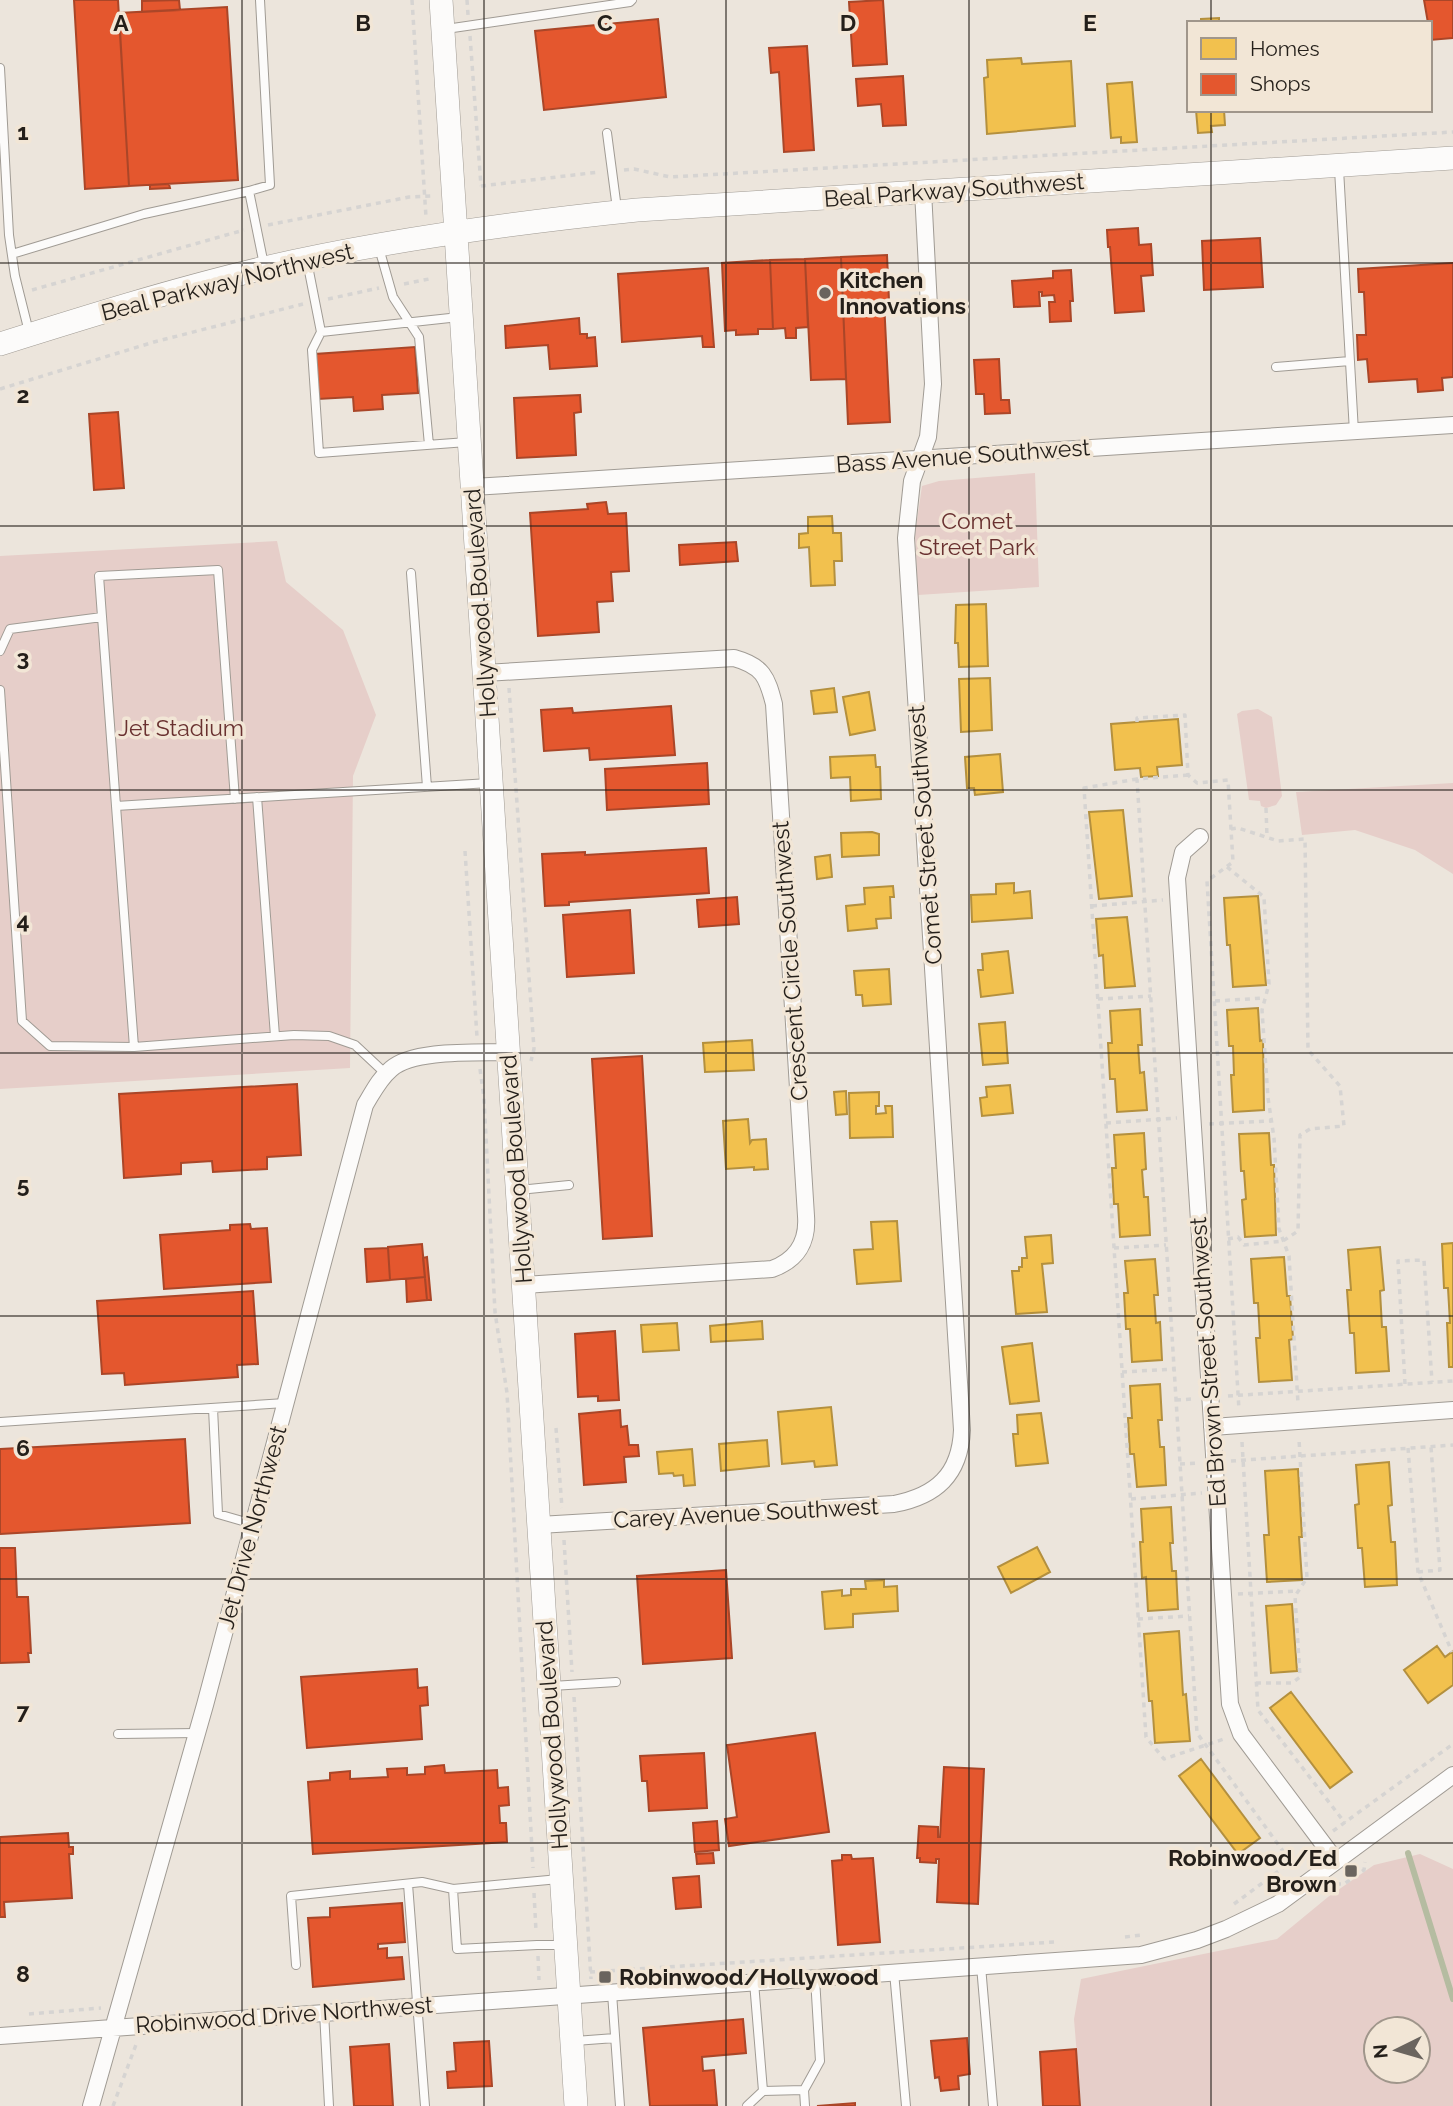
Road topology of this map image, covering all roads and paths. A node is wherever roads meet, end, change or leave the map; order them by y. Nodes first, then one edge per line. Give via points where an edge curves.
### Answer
1 (260, 0) edge
2 (412, 0) edge
3 (442, 0) edge
4 (467, 0) edge
5 (632, 0) edge
6 (469, 27) junction
7 (443, 30) junction
8 (0, 68) edge
9 (1453, 132) edge
10 (607, 133) dead end
11 (1453, 159) edge
12 (1338, 166) junction
13 (612, 171) junction
14 (481, 186) junction
15 (248, 191) junction
16 (453, 191) junction
17 (923, 191) junction
18 (425, 198) junction
19 (617, 212) junction
20 (256, 227) junction
21 (456, 232) junction
22 (427, 237) junction
23 (378, 245) junction
24 (12, 254) junction
25 (307, 259) junction
26 (264, 268) junction
27 (429, 279) dead end
28 (390, 286) junction
29 (20, 294) junction
30 (315, 302) junction
31 (461, 316) junction
32 (411, 322) junction
33 (321, 332) junction
34 (30, 334) junction
35 (0, 344) edge
36 (1350, 361) junction
37 (1276, 367) dead end
38 (0, 389) edge
39 (1453, 425) edge
40 (1354, 432) junction
41 (470, 442) junction
42 (429, 445) junction
43 (920, 459) junction
44 (472, 487) junction
45 (411, 573) dead end
46 (102, 617) junction
47 (0, 651) edge
48 (485, 673) junction
49 (0, 690) edge
50 (1137, 722) dead end
51 (1188, 775) junction
52 (1137, 779) junction
53 (492, 783) junction
54 (427, 786) junction
55 (257, 797) junction
56 (235, 799) junction
57 (116, 806) junction
58 (1266, 808) dead end
59 (1231, 829) junction
60 (1200, 837) dead end
61 (1267, 837) junction
62 (465, 851) dead end
63 (1227, 867) junction
64 (1178, 899) junction
65 (1145, 902) junction
66 (1092, 906) junction
67 (1151, 996) junction
68 (1265, 998) junction
69 (1098, 999) junction
70 (1214, 1001) junction
71 (275, 1036) junction
72 (134, 1047) junction
73 (508, 1052) junction
74 (478, 1054) junction
75 (386, 1074) junction
76 (569, 1185) dead end
77 (517, 1191) junction
78 (1228, 1239) junction
79 (1283, 1241) junction
80 (1166, 1245) junction
81 (1114, 1248) junction
82 (524, 1285) junction
83 (1174, 1369) junction
84 (1122, 1372) junction
85 (1453, 1381) edge
86 (1432, 1382) junction
87 (1405, 1384) junction
88 (1298, 1392) junction
89 (1238, 1396) junction
90 (1210, 1398) junction
91 (1176, 1400) junction
92 (285, 1404) junction
93 (213, 1408) junction
94 (1453, 1410) edge
95 (1299, 1421) junction
96 (0, 1422) edge
97 (1240, 1425) junction
98 (1212, 1427) junction
99 (1453, 1445) edge
100 (1431, 1447) junction
101 (1408, 1448) junction
102 (1299, 1456) junction
103 (1243, 1460) junction
104 (1214, 1462) junction
105 (1180, 1464) junction
106 (946, 1478) joint
107 (1216, 1492) junction
108 (1182, 1495) junction
109 (1130, 1499) junction
110 (253, 1524) junction
111 (539, 1525) junction
112 (1418, 1572) junction
113 (1298, 1591) junction
114 (1251, 1593) junction
115 (1223, 1594) junction
116 (1189, 1616) junction
117 (1139, 1619) junction
118 (1452, 1652) edge
119 (616, 1682) dead end
120 (1256, 1683) junction
121 (549, 1687) junction
122 (1267, 1723) junction
123 (197, 1733) junction
124 (118, 1734) dead end
125 (1241, 1734) junction
126 (1453, 1744) edge
127 (1206, 1746) junction
128 (1453, 1775) edge
129 (1345, 1823) junction
130 (1321, 1840) junction
131 (1336, 1861) junction
132 (1291, 1862) junction
133 (561, 1878) junction
134 (534, 1881) junction
135 (408, 1884) junction
136 (453, 1889) junction
137 (1227, 1907) dead end
138 (1149, 1934) dead end
139 (1117, 1937) dead end
140 (1061, 1941) dead end
141 (537, 1945) junction
142 (566, 1945) junction
143 (296, 1965) dead end
144 (981, 1966) junction
145 (894, 1972) junction
146 (816, 1978) junction
147 (754, 1982) junction
148 (568, 1986) junction
149 (612, 1993) junction
150 (418, 2006) junction
151 (121, 2008) junction
152 (324, 2012) junction
153 (25, 2015) dead end
154 (142, 2024) junction
155 (115, 2026) junction
156 (0, 2036) edge
157 (615, 2038) junction
158 (572, 2041) junction
159 (804, 2090) junction
160 (763, 2091) junction
161 (91, 2106) edge
162 (113, 2106) edge
163 (330, 2106) edge
164 (425, 2106) edge
165 (576, 2106) edge
166 (621, 2106) edge
167 (747, 2106) edge
168 (805, 2106) edge
169 (906, 2106) edge
170 (993, 2106) edge

1 - 15 lane via 270,185
2 - 18 path
3 - 7 street, Hollywood Boulevard
4 - 6 path
5 - 6 lane
6 - 7 lane
6 - 14 path
7 - 16 street, Hollywood Boulevard
8 - 24 lane
9 - 13 path via 670,177 635,169
10 - 13 lane
11 - 12 street, Beal Parkway Southwest
12 - 17 street, Beal Parkway Southwest
12 - 36 lane
13 - 14 path
13 - 19 lane
14 - 16 path
15 - 20 lane
15 - 24 lane via 144,214
16 - 18 path
16 - 21 street, Hollywood Boulevard
17 - 19 street, Beal Parkway Southwest
17 - 43 street, Comet Street Southwest via 933,384 928,437
18 - 20 path via 409,197
18 - 22 path
19 - 21 street, Beal Parkway Southwest
20 - 26 lane
20 - 29 path
21 - 22 street, Beal Parkway Northwest
21 - 31 street, Hollywood Boulevard
22 - 23 street, Beal Parkway Northwest
23 - 25 street, Beal Parkway Northwest
23 - 28 lane
24 - 29 lane
25 - 26 street, Beal Parkway Northwest
25 - 30 lane
26 - 34 street, Beal Parkway Northwest
27 - 28 path
28 - 30 path
28 - 32 lane
29 - 34 lane
30 - 33 lane
30 - 38 path via 153,342
31 - 32 lane
31 - 41 street, Hollywood Boulevard
32 - 33 lane
32 - 42 lane via 419,337
33 - 42 lane via 312,350 319,453
34 - 35 street, Beal Parkway Northwest
36 - 37 lane
36 - 40 lane
39 - 40 street, Bass Avenue Southwest
40 - 43 street, Bass Avenue Southwest
41 - 42 lane
41 - 44 street, Hollywood Boulevard
43 - 44 street, Bass Avenue Southwest
43 - 106 street, Comet Street Southwest via 912,481 906,538 962,1430 957,1459
44 - 48 street, Hollywood Boulevard
45 - 54 lane
46 - 47 lane via 10,629
46 - 56 lane via 99,576 218,570
46 - 57 lane
48 - 53 street, Hollywood Boulevard
48 - 82 street, Crescent Circle Southwest via 734,658 762,671 774,704 806,1216 802,1245 785,1265 772,1269
49 - 72 lane via 22,1021 50,1046
50 - 51 path via 1137,718 1185,715
51 - 52 path
51 - 59 path via 1197,783 1227,780
52 - 65 path
52 - 66 path via 1084,788
53 - 54 lane
53 - 73 street, Hollywood Boulevard
54 - 55 lane
55 - 56 lane
55 - 71 lane
56 - 57 lane
57 - 72 lane
58 - 61 path
59 - 61 path
59 - 63 path via 1233,862
60 - 64 street, Ed Brown Street Southwest via 1183,852
61 - 79 path via 1305,839 1308,1050 1340,1086 1344,1126 1310,1129 1300,1135 1298,1231
62 - 74 path
63 - 68 path via 1264,897 1269,984
63 - 70 path via 1207,881
64 - 65 path
64 - 90 street, Ed Brown Street Southwest
65 - 66 path
65 - 67 path
66 - 69 path
67 - 69 path
67 - 80 path
68 - 70 path
68 - 79 path via 1268,1098
69 - 81 path
70 - 78 path
71 - 72 lane
71 - 75 lane via 329,1036 355,1045
73 - 74 street, Jet Drive Northwest
73 - 77 street, Hollywood Boulevard
74 - 75 street, Jet Drive Northwest via 408,1059
74 - 134 path via 495,1312 507,1393
75 - 92 street, Jet Drive Northwest via 365,1105
76 - 77 lane
77 - 82 street, Hollywood Boulevard
78 - 79 path via 1238,1237 1244,1245
78 - 89 path
79 - 88 path via 1289,1256
80 - 81 path
80 - 83 path
81 - 84 path
82 - 111 street, Hollywood Boulevard
83 - 84 path
83 - 91 path
84 - 109 path
85 - 86 path
86 - 87 path
86 - 87 path via 1424,1260 1398,1261
87 - 88 path
88 - 89 path
88 - 95 path
89 - 90 path
89 - 97 path
90 - 91 path
90 - 98 street, Ed Brown Street Southwest
91 - 105 path
92 - 93 lane
92 - 110 street, Jet Drive Northwest
93 - 96 lane
93 - 110 lane via 218,1514
94 - 95 street
95 - 97 street
95 - 102 path
97 - 98 street
97 - 103 path
98 - 104 street, Ed Brown Street Southwest
99 - 100 path
100 - 101 path
100 - 112 path via 1440,1570
101 - 102 path
101 - 112 path
102 - 103 path
102 - 113 path via 1307,1578
103 - 104 path
103 - 114 path
104 - 105 path
104 - 107 street, Ed Brown Street Southwest
105 - 108 path
106 - 111 street, Carey Avenue Southwest via 924,1496 894,1504
107 - 108 path
107 - 115 street, Ed Brown Street Southwest
108 - 109 path
108 - 116 path
109 - 117 path
110 - 123 street, Jet Drive Northwest
111 - 121 street, Hollywood Boulevard
112 - 118 path
113 - 114 path
113 - 120 path via 1300,1677 1292,1683
114 - 115 path
114 - 120 path
115 - 125 street, Ed Brown Street Southwest via 1230,1704
116 - 117 path
116 - 127 path via 1197,1733
117 - 127 path via 1146,1737 1164,1759
119 - 121 lane
120 - 122 path via 1258,1710
121 - 133 street, Hollywood Boulevard
122 - 125 path
122 - 129 path
123 - 124 lane
123 - 151 street, Jet Drive Northwest
125 - 127 path
125 - 130 street, Ed Brown Street Southwest
126 - 129 path
127 - 132 path
128 - 131 street, Robinwood Drive Northwest
129 - 130 path
130 - 131 street, Ed Brown Street Southwest
130 - 132 path
131 - 144 street, Robinwood Drive Northwest via 1278,1905 1226,1929 1158,1951
132 - 137 path
133 - 134 lane
133 - 142 street, Hollywood Boulevard
134 - 136 lane
134 - 141 path
135 - 136 lane via 422,1882
135 - 143 lane via 291,1896
135 - 150 lane
136 - 141 lane via 457,1949
138 - 139 path
140 - 148 path via 591,1972
141 - 142 lane
141 - 148 path via 538,1980
142 - 148 street, Hollywood Boulevard
144 - 145 street, Robinwood Drive Northwest
144 - 170 lane
145 - 146 street, Robinwood Drive Northwest
145 - 169 lane
146 - 147 street, Robinwood Drive Northwest
146 - 159 lane via 820,2061
147 - 149 street, Robinwood Drive Northwest
147 - 160 lane
148 - 149 street, Robinwood Drive Northwest
148 - 150 street, Robinwood Drive Northwest
148 - 158 street, Hollywood Boulevard
149 - 157 lane
150 - 152 street, Robinwood Drive Northwest
150 - 164 lane
151 - 153 path
151 - 155 street, Jet Drive Northwest
152 - 154 street, Robinwood Drive Northwest
152 - 163 lane
154 - 155 street, Robinwood Drive Northwest
154 - 162 path
155 - 156 street, Robinwood Drive Northwest
155 - 161 street, Jet Drive Northwest
157 - 158 lane
157 - 166 lane
158 - 165 street, Hollywood Boulevard
159 - 160 lane
159 - 168 lane
160 - 167 lane

